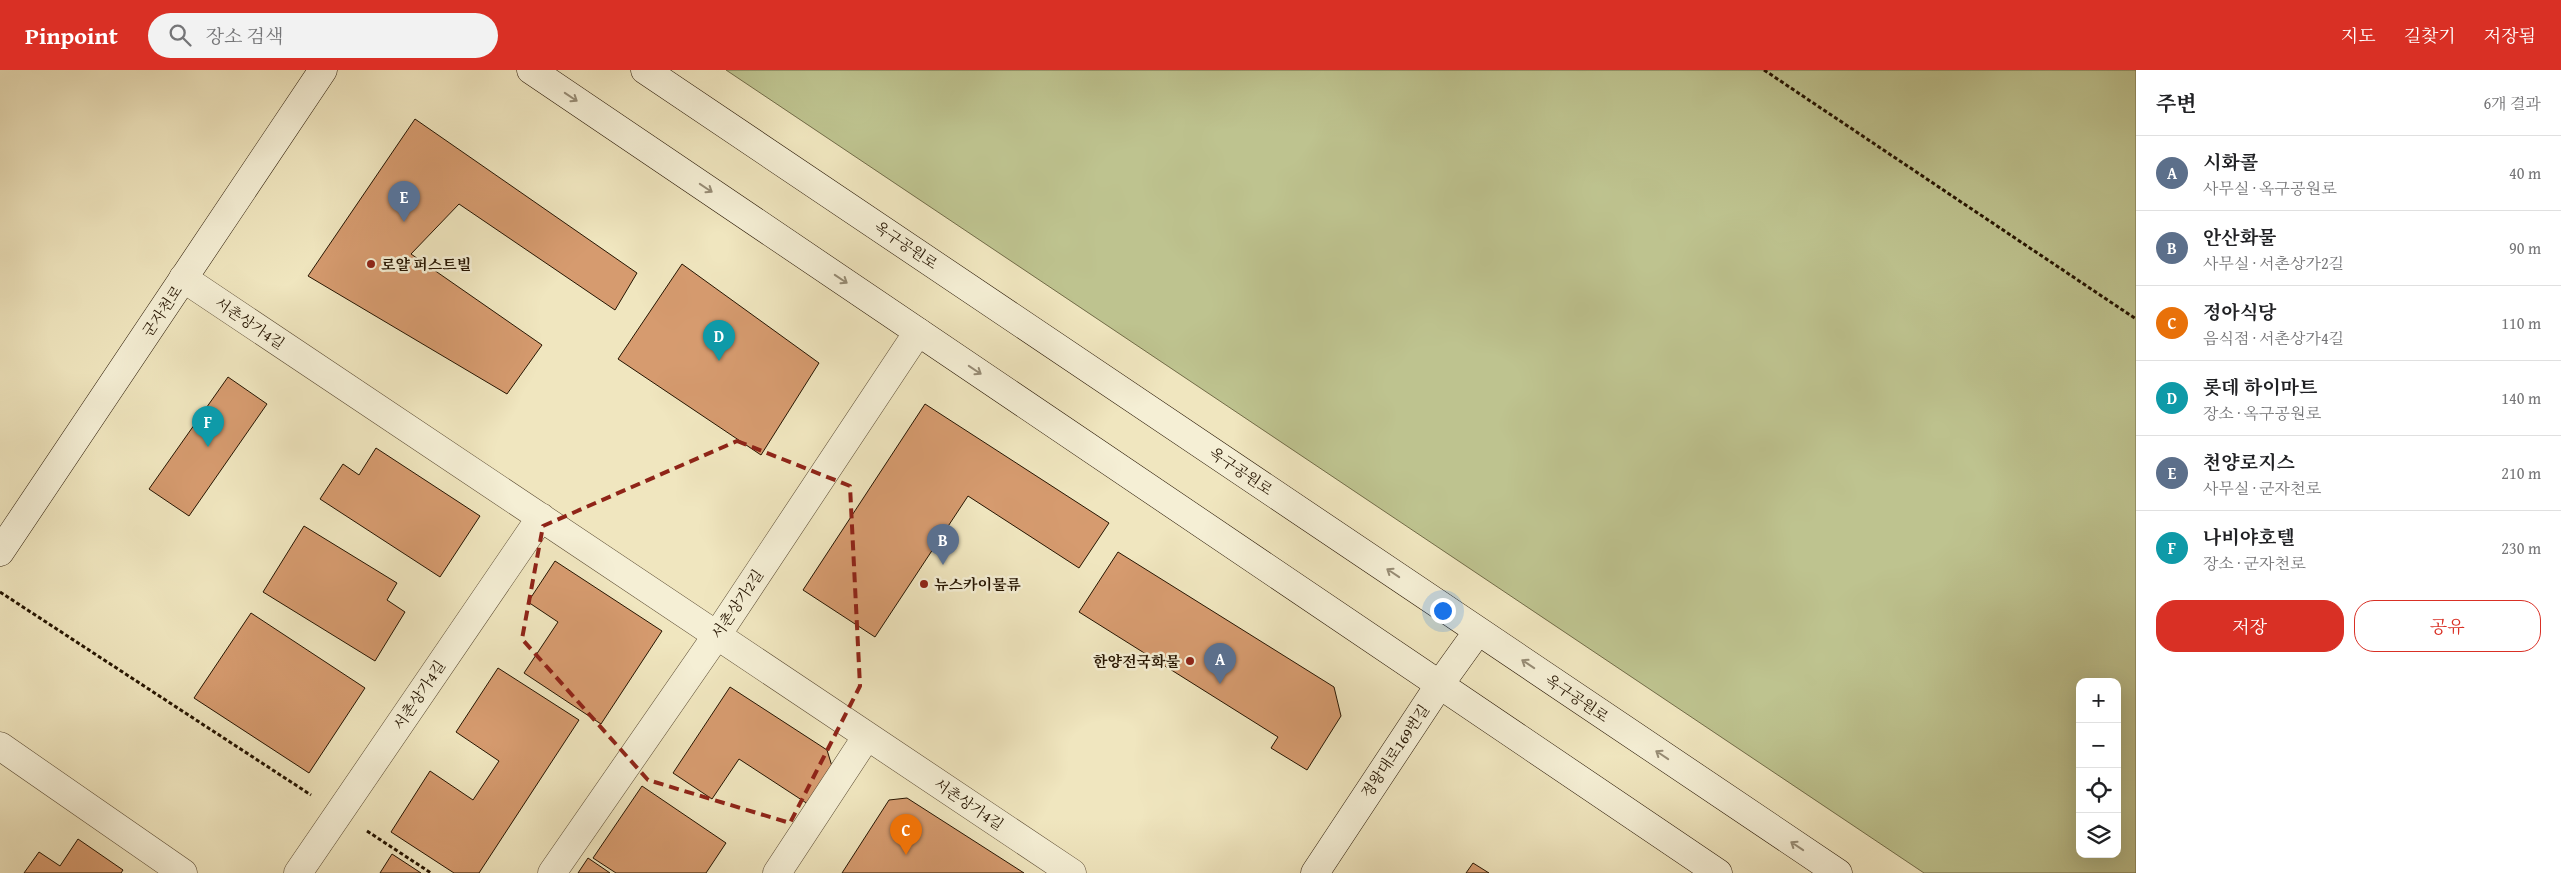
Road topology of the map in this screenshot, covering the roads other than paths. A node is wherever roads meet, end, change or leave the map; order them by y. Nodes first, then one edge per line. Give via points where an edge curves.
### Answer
1 (323, 70) edge
2 (531, 70) edge
3 (645, 70) edge
4 (183, 278) junction
5 (918, 332) junction
6 (541, 517) junction
7 (0, 552) edge
8 (1478, 631) junction
9 (717, 635) junction
10 (1440, 684) junction
11 (867, 736) junction
12 (0, 746) edge
13 (182, 873) edge
14 (298, 873) edge
15 (552, 873) edge
16 (777, 873) edge
17 (1072, 873) edge
18 (1315, 873) edge
19 (1718, 873) edge
20 (1838, 873) edge

1 - 4 street, 군자천로
2 -> 5 street
8 -> 3 street, 옥구공원로
4 - 6 street, 서촌상가4길
4 - 7 street, 군자천로
5 - 9 street, 서촌상가2길
5 -> 10 street
6 - 9 street, 서촌상가4길
6 - 14 street, 서촌상가4길
8 - 10 street, 정왕대로169번길
20 -> 8 street, 옥구공원로
9 - 11 street, 서촌상가4길
9 - 15 street, 서촌상가2길
10 - 18 street, 정왕대로169번길
10 - 19 street
11 - 16 street
11 - 17 street, 서촌상가4길
12 - 13 street

